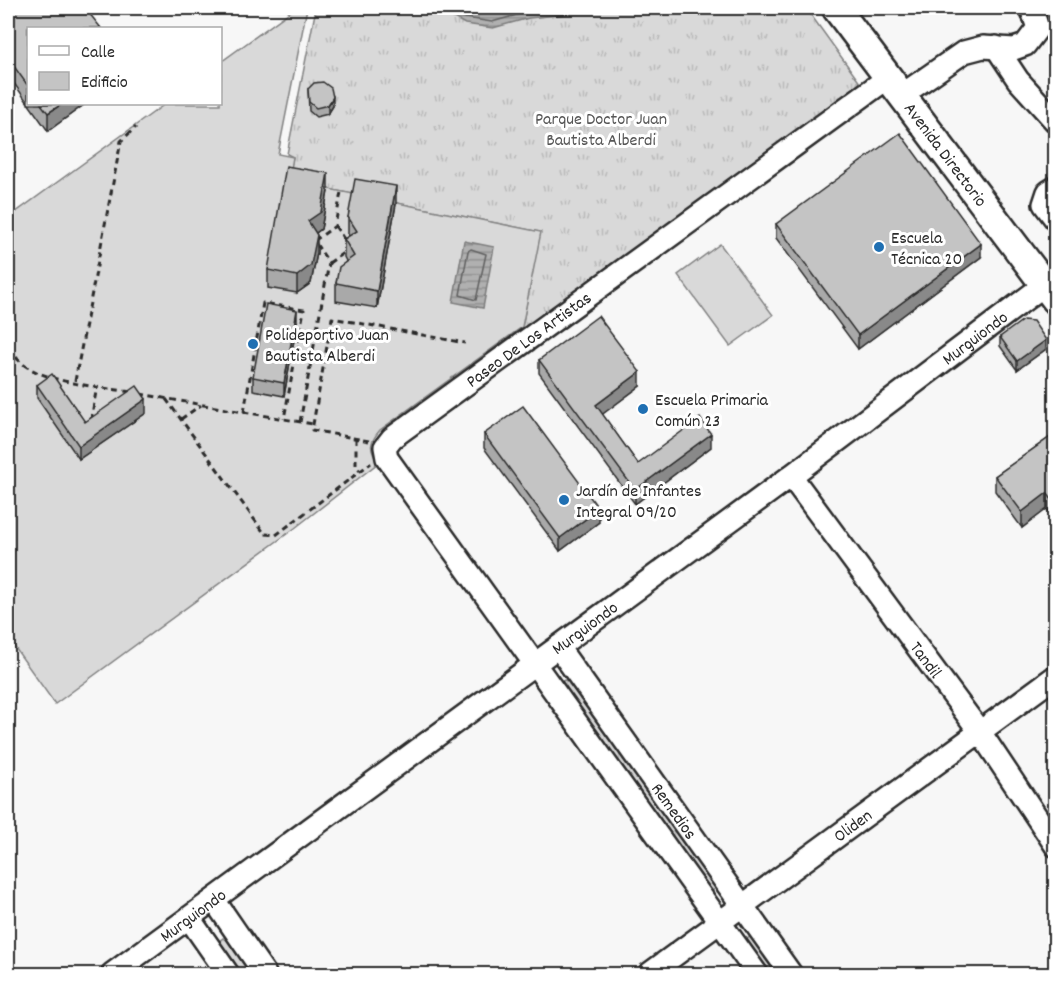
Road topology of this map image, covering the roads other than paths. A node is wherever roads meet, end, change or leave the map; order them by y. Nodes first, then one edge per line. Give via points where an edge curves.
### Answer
1 (836, 8) edge
2 (1036, 9) edge
3 (996, 47) junction
4 (896, 86) junction
5 (1056, 122) edge
6 (1056, 187) edge
7 (1056, 220) edge
8 (1052, 287) edge
9 (791, 476) junction
10 (558, 647) junction
11 (533, 665) junction
12 (1056, 676) edge
13 (980, 732) junction
14 (1056, 846) edge
15 (214, 900) junction
16 (741, 905) junction
17 (189, 918) junction
18 (718, 923) junction
19 (112, 975) edge
20 (228, 975) edge
21 (265, 975) edge
22 (649, 975) edge
23 (757, 975) edge
24 (791, 975) edge

1 - 4 main road, Avenida Directorio
2 - 3 street, Paseo De Los Artistas via 1038,28 1025,45 1014,49
3 - 4 street, Paseo De Los Artistas via 972,48
3 - 5 street via 1018,80
4 - 8 main road, Avenida Directorio
4 - 11 street, Paseo De Los Artistas via 385,448
6 - 7 street via 1048,192 1044,204
8 - 9 street, Murguiondo
9 - 10 street, Murguiondo
9 - 13 street, Tandil
10 - 11 street, Murguiondo
10 - 16 street, Remedios
11 - 15 street, Murguiondo
11 - 18 street, Remedios
12 - 13 street, Oliden
13 - 14 street, Tandil
13 - 16 street, Oliden
15 - 17 street, Murguiondo
15 - 21 street
16 - 18 street, Oliden
16 - 24 street, Remedios
17 - 19 street, Murguiondo
17 - 20 street
18 - 22 street, Oliden
18 - 23 street, Remedios

